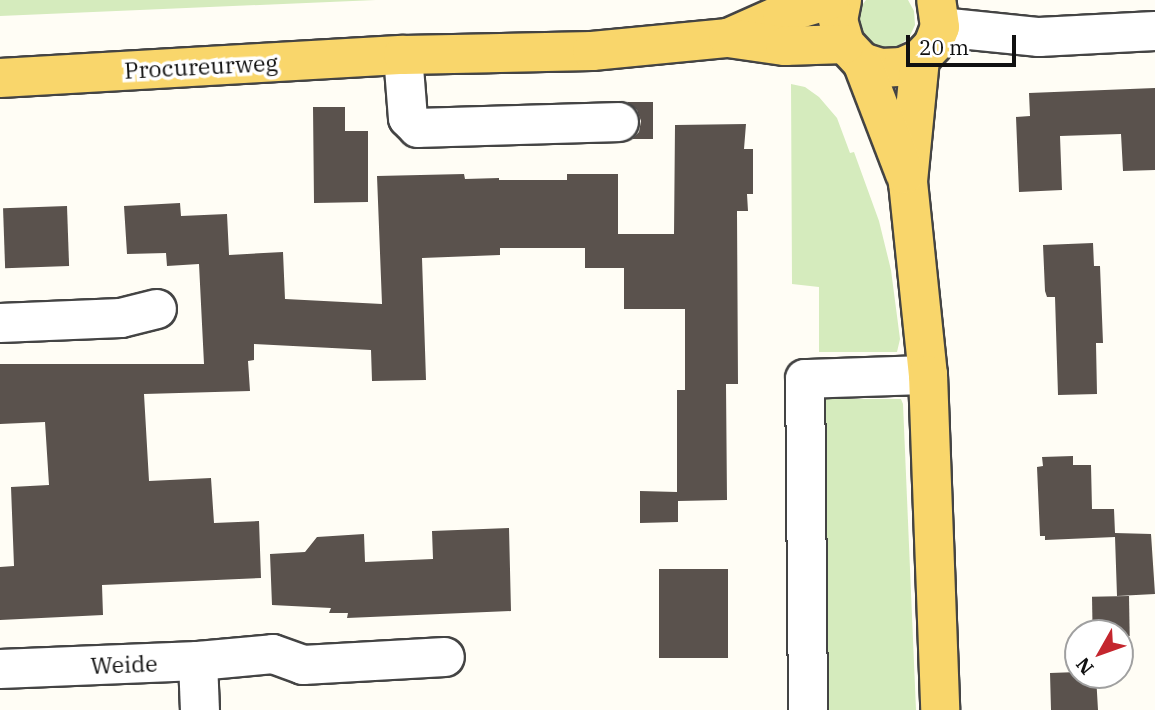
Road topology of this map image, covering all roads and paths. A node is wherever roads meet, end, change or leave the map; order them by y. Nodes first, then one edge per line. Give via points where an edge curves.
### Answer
1 (829, 0) edge
2 (842, 0) edge
3 (932, 29) edge
4 (1155, 31) edge
5 (728, 38) junction
6 (853, 53) junction
7 (403, 55) junction
8 (0, 78) edge
9 (619, 122) dead end
10 (908, 183) junction
11 (157, 309) dead end
12 (0, 323) edge
13 (928, 376) junction
14 (445, 656) dead end
15 (198, 661) junction
16 (0, 669) edge
17 (201, 710) edge
18 (808, 710) edge
19 (940, 710) edge

1 - 5 main road, Procureurweg
2 - 6 main road via 838,20
3 - 4 street via 1039,37
3 - 6 main road, Procureurweg via 902,67 881,68
3 - 10 main road
5 - 6 main road, Procureurweg
5 - 7 main road, Procureurweg via 593,51
6 - 10 main road
7 - 8 main road, Procureurweg
7 - 9 street via 408,118 418,128
10 - 13 main road
11 - 12 street via 121,318
13 - 18 street via 806,379
13 - 19 main road
14 - 15 street, Weide via 303,665 273,654
15 - 16 street, Weide
15 - 17 street

